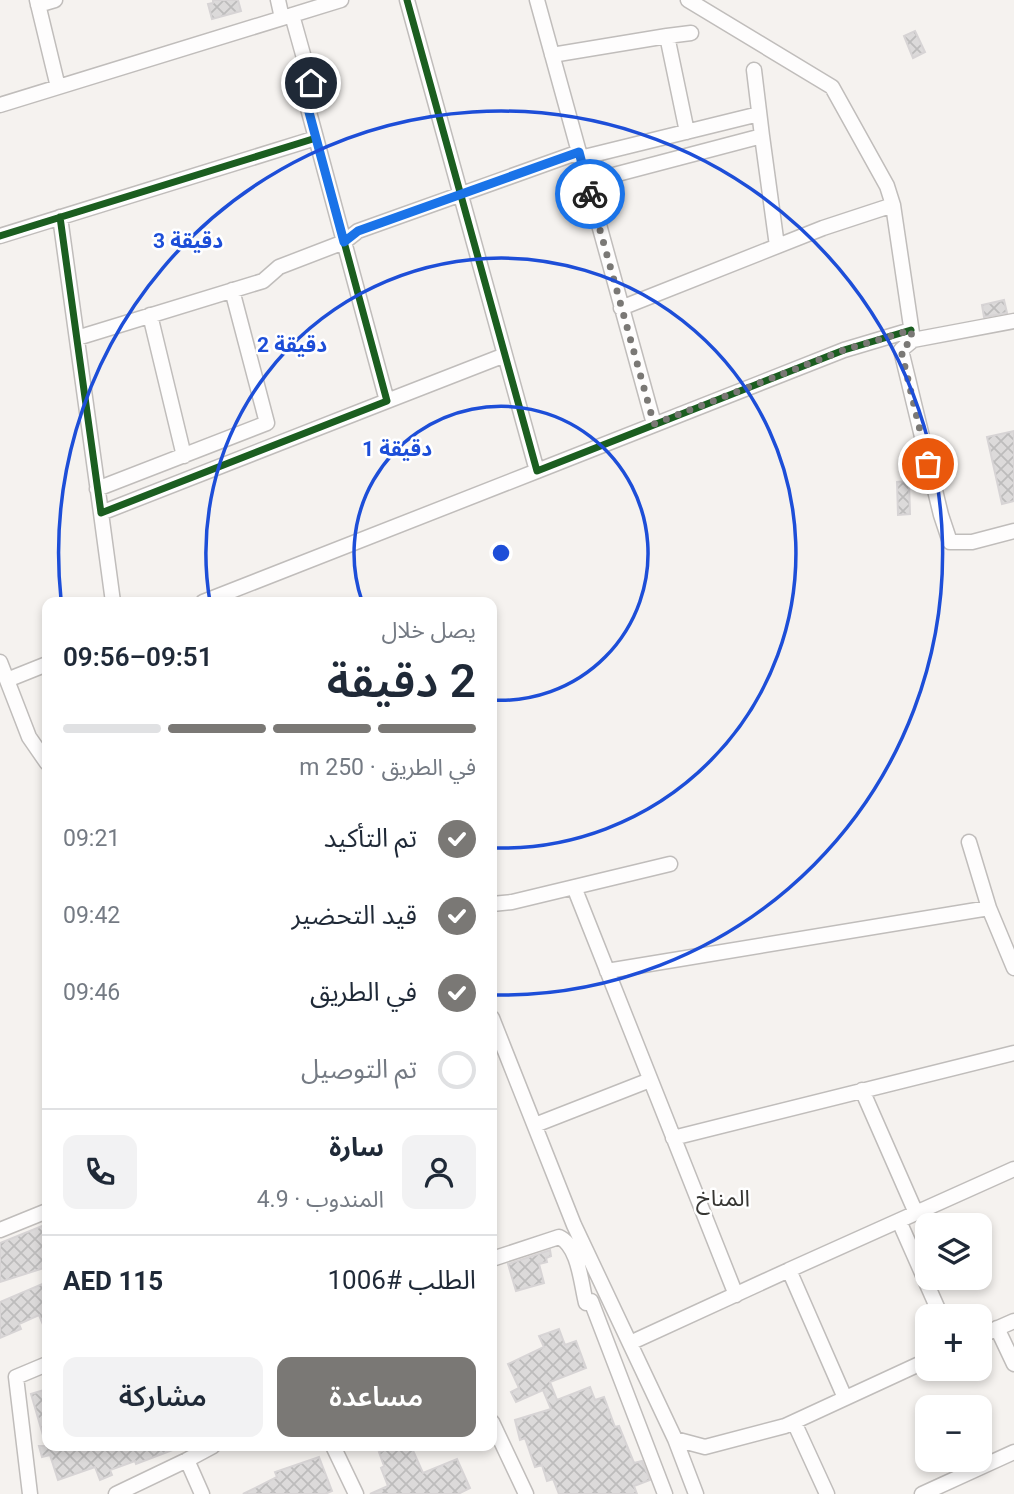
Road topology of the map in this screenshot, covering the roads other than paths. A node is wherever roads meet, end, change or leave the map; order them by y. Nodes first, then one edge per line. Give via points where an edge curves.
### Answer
1 (55, 0) edge
2 (278, 0) edge
3 (341, 0) edge
4 (407, 0) edge
5 (537, 0) edge
6 (688, 0) edge
7 (38, 3) edge
8 (287, 16) junction
9 (691, 33) dead end
10 (667, 36) junction
11 (552, 55) junction
12 (754, 70) dead end
13 (58, 87) junction
14 (0, 105) edge
15 (759, 114) junction
16 (687, 132) junction
17 (762, 136) junction
18 (316, 138) junction
19 (579, 155) junction
20 (587, 182) junction
21 (460, 194) junction
22 (892, 205) junction
23 (60, 217) junction
24 (0, 236) edge
25 (344, 242) junction
26 (777, 246) junction
27 (232, 290) junction
28 (621, 308) junction
29 (150, 316) junction
30 (1014, 321) edge
31 (912, 335) junction
32 (77, 338) junction
33 (505, 355) junction
34 (387, 401) junction
35 (267, 423) junction
36 (654, 424) junction
37 (274, 446) junction
38 (184, 456) junction
39 (537, 471) junction
40 (97, 489) junction
41 (101, 513) junction
42 (1014, 531) edge
43 (112, 597) edge
44 (216, 597) edge
45 (0, 662) edge
46 (42, 666) edge
47 (7, 680) junction
48 (42, 756) edge
49 (969, 842) dead end
50 (670, 864) dead end
51 (574, 887) junction
52 (497, 903) edge
53 (989, 908) junction
54 (1014, 968) edge
55 (607, 971) junction
56 (498, 1050) edge
57 (1014, 1053) edge
58 (650, 1080) junction
59 (862, 1090) junction
60 (535, 1125) junction
61 (673, 1138) junction
62 (1014, 1169) edge
63 (42, 1212) edge
64 (915, 1213) edge
65 (916, 1213) joint
66 (899, 1221) junction
67 (0, 1230) edge
68 (497, 1257) edge
69 (789, 1270) junction
70 (736, 1295) junction
71 (937, 1304) edge
72 (1014, 1321) edge
73 (997, 1328) junction
74 (992, 1330) edge
75 (630, 1343) junction
76 (1014, 1364) edge
77 (42, 1366) edge
78 (915, 1366) edge
79 (16, 1377) junction
80 (0, 1381) edge
81 (845, 1398) junction
82 (794, 1422) junction
83 (497, 1433) edge
84 (675, 1439) junction
85 (204, 1451) edge
86 (335, 1451) edge
87 (1014, 1452) edge
88 (187, 1460) junction
89 (30, 1494) edge
90 (116, 1494) edge
91 (202, 1494) edge
92 (356, 1494) edge
93 (526, 1494) edge
94 (665, 1494) edge
95 (696, 1494) edge
96 (827, 1494) edge
97 (922, 1494) edge

1 - 7 street
2 - 8 street
3 - 8 street
4 - 21 street
5 - 11 street
6 - 22 street via 832,87 887,186
7 - 13 street
8 - 13 street
8 - 18 street via 311,83 306,101
9 - 10 street
10 - 11 street
10 - 16 street
11 - 19 street
12 - 15 street
13 - 14 street
15 - 16 street
15 - 17 street
16 - 19 street
17 - 20 street
17 - 26 street
18 - 23 street
18 - 25 street
19 - 20 street
19 - 21 street
20 - 28 street
21 - 25 street via 358,231
21 - 33 street
22 - 26 street
22 - 31 street
23 - 24 street
23 - 32 street
25 - 27 street via 279,267 263,281
25 - 34 street
26 - 28 street
27 - 29 street
27 - 35 street
28 - 36 street
29 - 32 street
29 - 38 street
30 - 31 street
31 - 36 street via 844,350
31 - 42 street via 901,350 902,363 950,542 972,542
32 - 40 street
33 - 34 street
33 - 39 street
34 - 37 street
35 - 37 street
35 - 38 street
36 - 39 street
37 - 41 street
38 - 40 street
39 - 44 street
40 - 41 street
41 - 43 street
45 - 47 street
46 - 47 street
47 - 48 street via 29,737
49 - 53 street
50 - 51 street
51 - 52 street
51 - 55 street
53 - 54 street
53 - 55 street
55 - 58 street
56 - 60 street
57 - 59 street
58 - 60 street
58 - 61 street
59 - 61 street
59 - 65 street
60 - 75 street via 574,1225
61 - 70 street
62 - 65 street
63 - 67 street
64 - 66 street
66 - 69 street
66 - 71 street
68 - 94 street via 559,1237 566,1240 586,1303 591,1301
69 - 70 street
69 - 81 street
70 - 75 street
72 - 73 street
73 - 74 street
73 - 76 street
75 - 84 street
77 - 79 street
78 - 81 street
79 - 80 street
79 - 89 street
81 - 82 street
82 - 84 street via 705,1447
82 - 96 street
83 - 93 street
84 - 95 street
85 - 88 street
86 - 92 street
87 - 97 street
88 - 90 street
88 - 91 street

